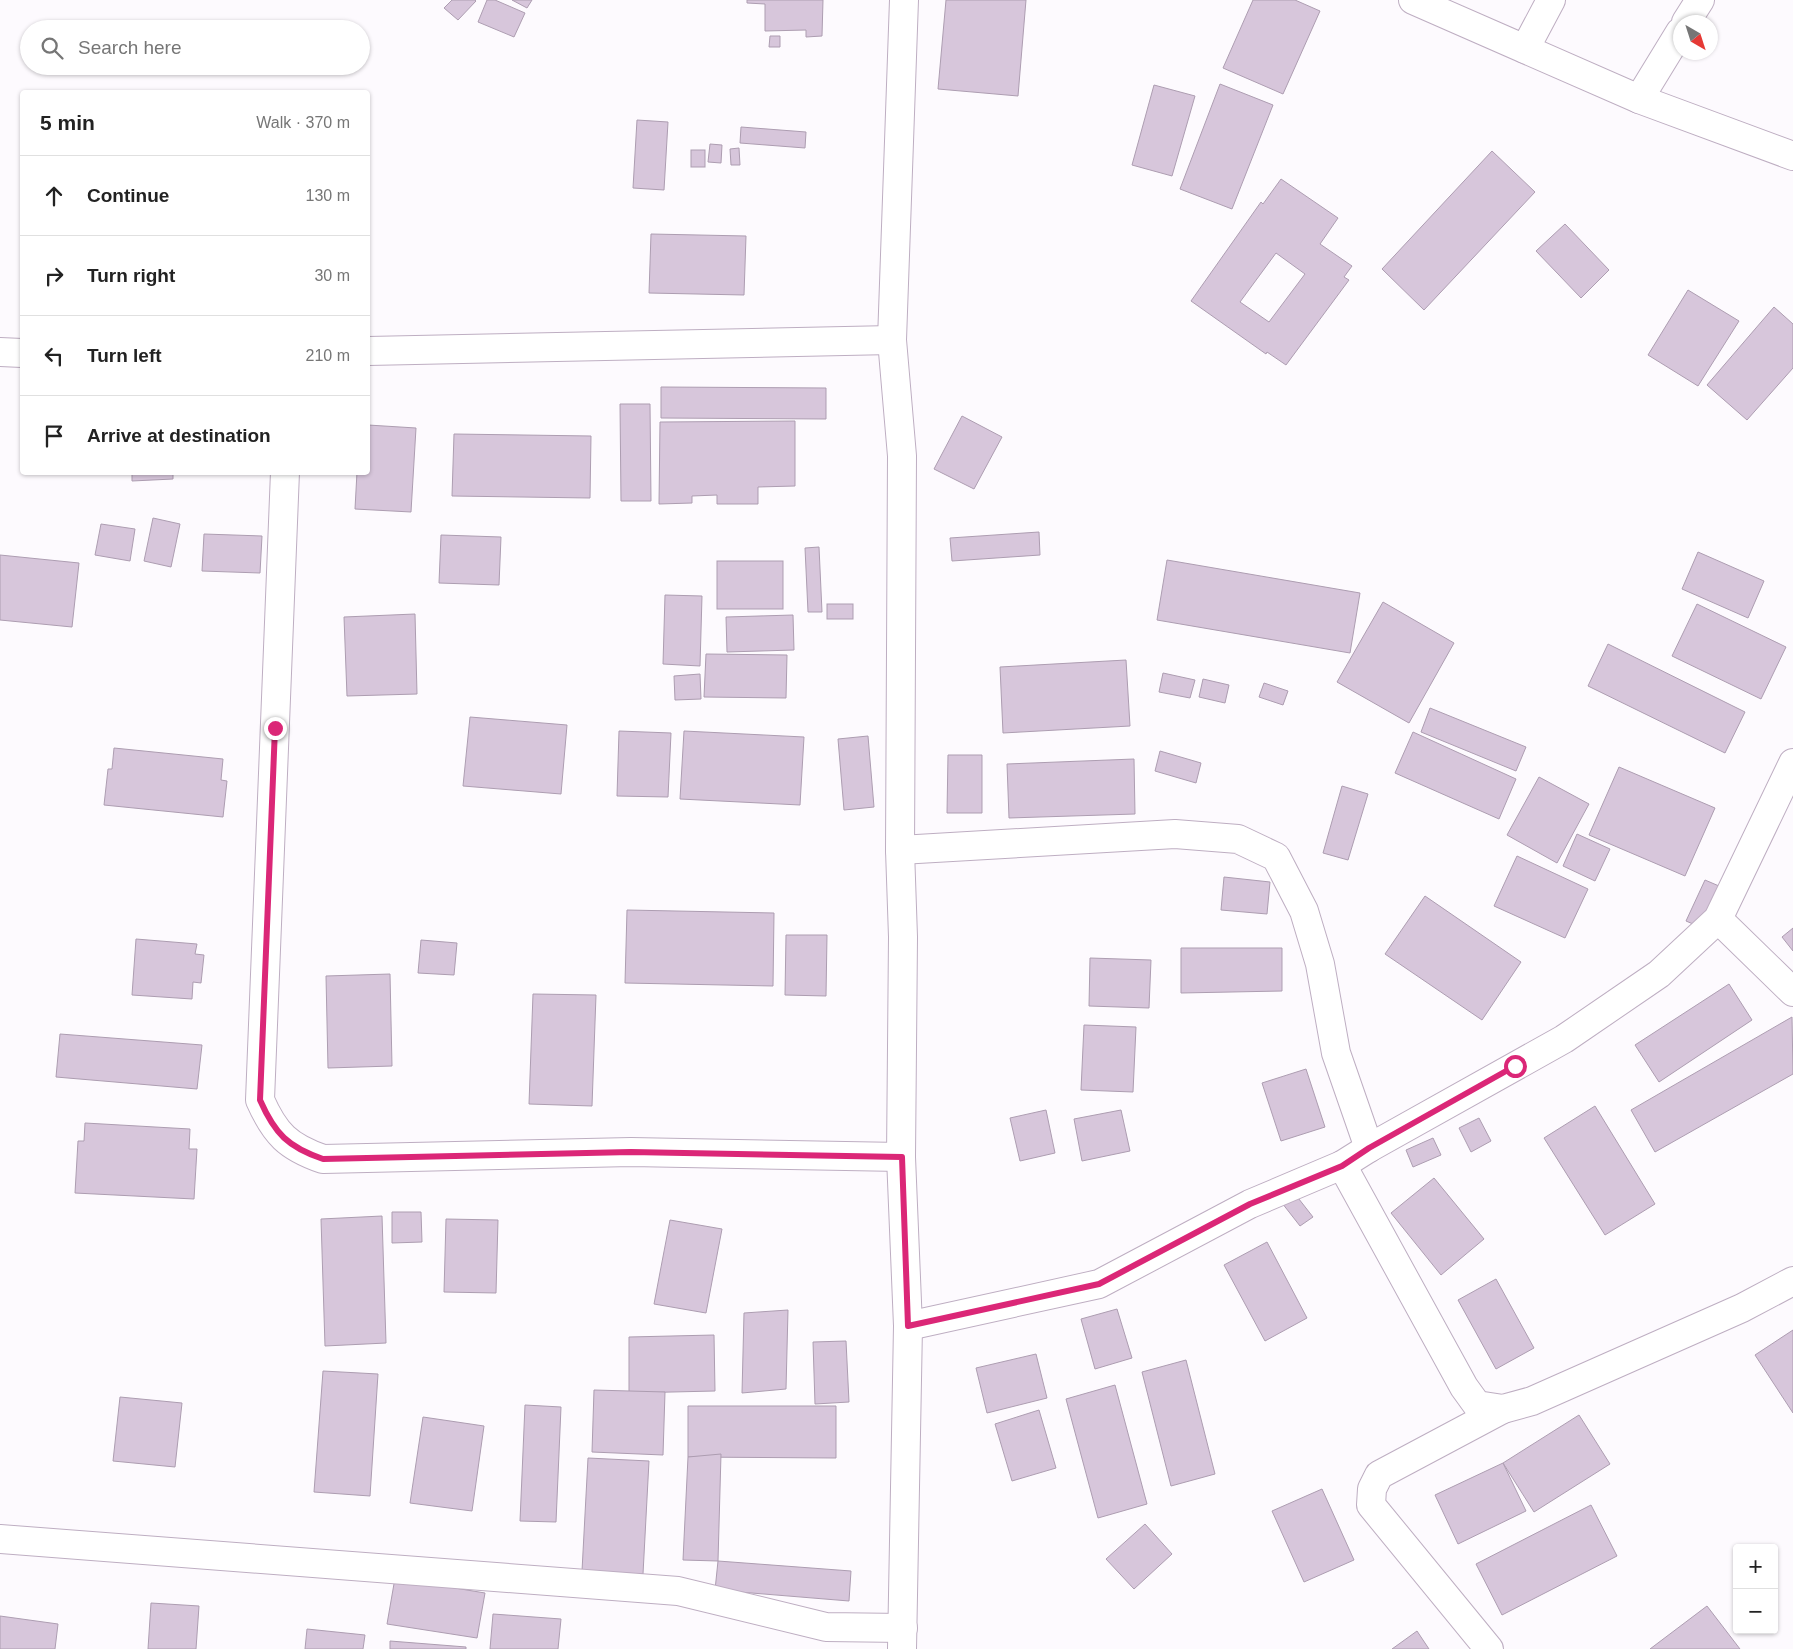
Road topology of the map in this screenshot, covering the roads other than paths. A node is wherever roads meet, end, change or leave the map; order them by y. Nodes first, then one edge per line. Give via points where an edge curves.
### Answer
1 (904, 0) edge
2 (1412, 0) edge
3 (1551, 0) edge
4 (1700, 0) edge
5 (1690, 15) edge
6 (1673, 43) edge
7 (1525, 48) junction
8 (1638, 99) junction
9 (1793, 156) edge
10 (892, 340) junction
11 (370, 351) edge
12 (0, 352) edge
13 (20, 353) edge
14 (285, 475) edge
15 (1793, 763) edge
16 (900, 850) junction
17 (1718, 918) junction
18 (1793, 992) edge
19 (1369, 1148) junction
20 (902, 1157) junction
21 (1342, 1166) junction
22 (1793, 1281) edge
23 (908, 1326) junction
24 (1503, 1409) junction
25 (0, 1539) edge
26 (903, 1639) edge
27 (1489, 1649) edge

1 - 10 street
2 - 7 street
3 - 7 street
4 - 5 street
6 - 8 street
7 - 8 street
8 - 9 street
10 - 11 street
10 - 16 street via 902,456
12 - 13 street
14 - 20 street via 260,1100 281,1135 300,1151 323,1159 631,1152
15 - 17 street
16 - 19 street via 1175,834 1238,839 1276,857 1304,911 1320,964 1336,1053
16 - 20 street via 904,937
17 - 18 street
17 - 19 street via 1659,974 1564,1039
19 - 21 street
20 - 23 street
21 - 23 street via 1250,1204 1099,1284
21 - 24 street via 1464,1387 1477,1405
22 - 24 street via 1742,1308 1532,1401
23 - 26 street
24 - 27 street via 1379,1475 1371,1497 1371,1505
25 - 26 street via 678,1591 826,1627

